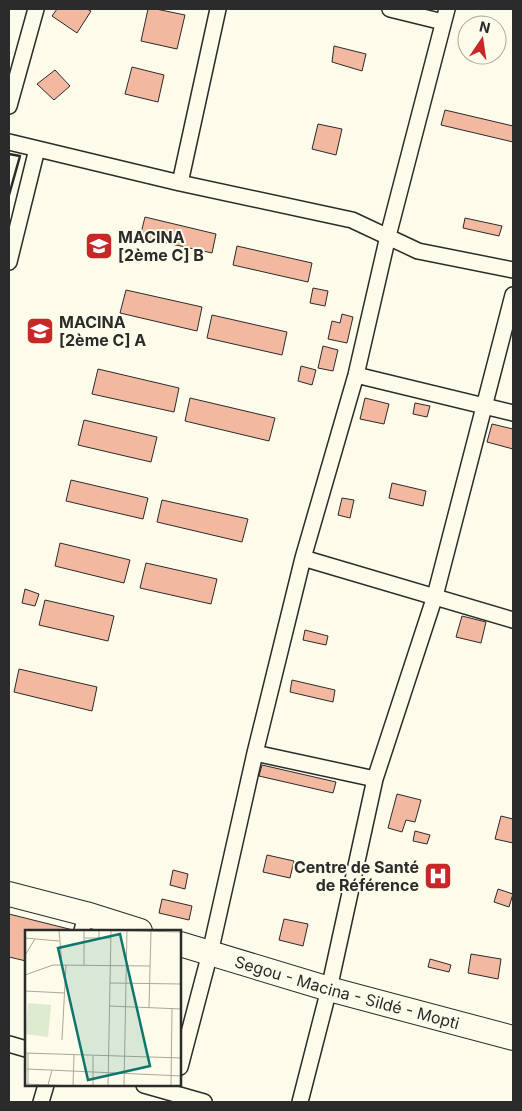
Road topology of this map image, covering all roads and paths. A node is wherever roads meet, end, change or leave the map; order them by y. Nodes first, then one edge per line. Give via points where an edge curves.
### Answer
1 (36, 9) edge
2 (218, 9) edge
3 (390, 9) edge
4 (445, 15) edge
5 (9, 106) edge
6 (9, 142) edge
7 (37, 149) junction
8 (180, 183) junction
9 (388, 236) junction
10 (9, 262) edge
11 (513, 270) edge
12 (513, 295) edge
13 (356, 375) junction
14 (485, 406) junction
15 (513, 414) edge
16 (303, 558) junction
17 (436, 596) junction
18 (513, 620) edge
19 (255, 752) junction
20 (376, 779) junction
21 (9, 894) edge
22 (84, 922) edge
23 (134, 930) edge
24 (181, 944) edge
25 (210, 953) junction
26 (329, 989) junction
27 (513, 1038) edge
28 (9, 1044) edge
29 (25, 1049) edge
30 (181, 1063) edge
31 (46, 1086) edge
32 (147, 1086) edge
33 (173, 1094) edge
34 (41, 1102) edge
35 (204, 1102) edge
36 (300, 1102) edge

1 - 5 street
2 - 8 street
3 - 4 street
4 - 9 street
6 - 7 street
7 - 8 street
7 - 10 street
8 - 9 street via 352,220
9 - 11 street via 418,251
9 - 13 street
12 - 14 street
13 - 14 street
13 - 16 street
14 - 15 street
14 - 17 street
16 - 17 street
16 - 19 street
17 - 18 street
17 - 20 street
19 - 20 street
19 - 25 street
20 - 26 street
21 - 22 main road
22 - 23 main road
24 - 25 main road, Segou - Macina - Sildé - Mopti
25 - 26 main road, Segou - Macina - Sildé - Mopti
25 - 30 street
26 - 27 main road, Segou - Macina - Sildé - Mopti
26 - 36 street
28 - 29 street
31 - 34 street
32 - 33 street
33 - 35 street

